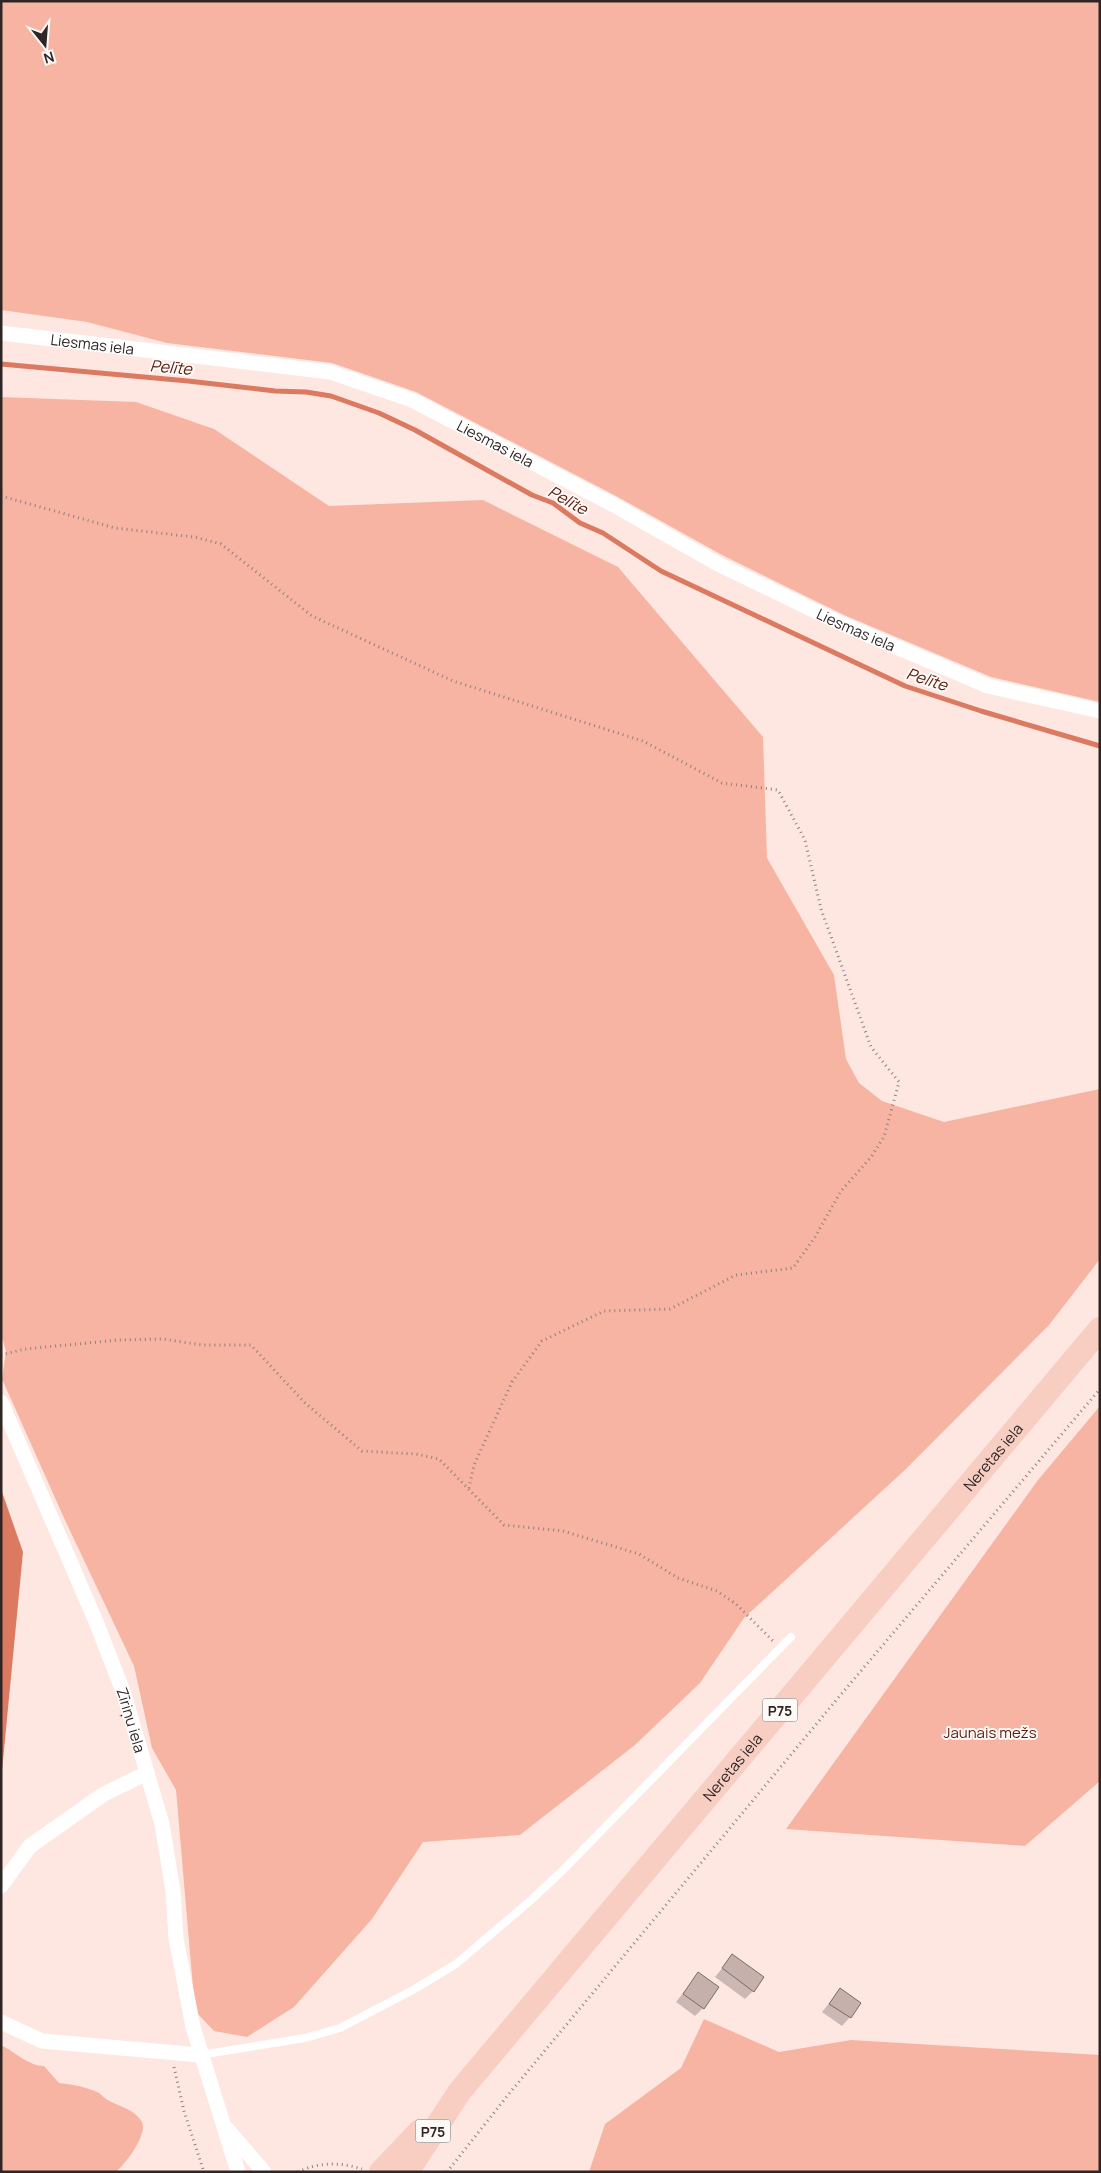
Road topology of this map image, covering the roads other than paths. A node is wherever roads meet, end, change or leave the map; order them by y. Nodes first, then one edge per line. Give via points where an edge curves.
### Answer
1 (1, 332) edge
2 (1100, 711) edge
3 (1100, 1329) edge
4 (1, 1402) edge
5 (791, 1637) dead end
6 (146, 1774) junction
7 (1, 1886) edge
8 (1, 2022) edge
9 (200, 2055) junction
10 (460, 2091) junction
11 (224, 2125) junction
12 (238, 2172) edge
13 (264, 2172) edge
14 (381, 2172) edge
15 (407, 2172) edge

1 - 2 street, Liesmas iela via 330,372 412,400 612,504 718,564 840,623 988,686
3 - 10 main road, Neretas iela / P75
4 - 6 street, Zīriņu iela via 98,1624 124,1694
5 - 9 lane via 563,1870 456,1964 340,2028 305,2038
6 - 7 street via 104,1794 30,1846
6 - 9 street, Zīriņu iela via 162,1824 173,1891 176,1938
8 - 9 street via 42,2041
9 - 11 street, Zīriņu iela
10 - 14 main road, Neretas iela
10 - 15 main road, Neretas iela / P75
11 - 12 street
11 - 13 street

